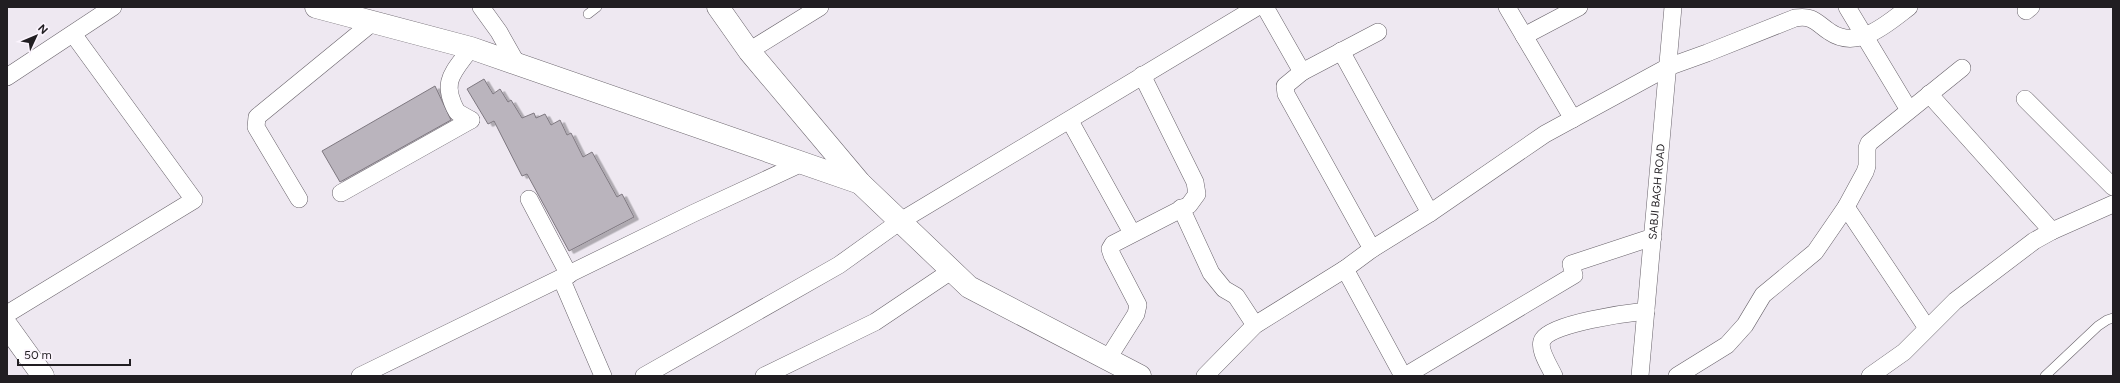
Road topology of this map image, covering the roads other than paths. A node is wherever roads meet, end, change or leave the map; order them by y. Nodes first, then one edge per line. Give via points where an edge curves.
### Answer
1 (113, 7) edge
2 (481, 7) edge
3 (597, 7) edge
4 (718, 7) edge
5 (820, 7) edge
6 (1257, 7) edge
7 (1265, 7) edge
8 (1507, 7) edge
9 (1579, 7) edge
10 (1673, 7) edge
11 (1847, 7) edge
12 (1909, 7) edge
13 (325, 8) edge
14 (588, 14) dead end
15 (373, 22) junction
16 (1378, 32) dead end
17 (73, 34) junction
18 (1524, 36) junction
19 (1866, 36) junction
20 (471, 48) junction
21 (749, 51) junction
22 (1341, 51) junction
23 (517, 64) junction
24 (1668, 67) junction
25 (1962, 68) dead end
26 (1302, 72) junction
27 (1142, 75) junction
28 (7, 77) edge
29 (1928, 94) junction
30 (2025, 99) dead end
31 (1909, 110) junction
32 (1573, 119) junction
33 (1070, 121) junction
34 (802, 163) junction
35 (860, 183) junction
36 (2113, 188) edge
37 (341, 192) dead end
38 (298, 199) dead end
39 (529, 199) dead end
40 (2113, 204) edge
41 (1846, 207) junction
42 (1181, 208) junction
43 (1430, 213) junction
44 (900, 222) junction
45 (2052, 231) junction
46 (1132, 233) junction
47 (1653, 237) junction
48 (1372, 249) junction
49 (1345, 269) junction
50 (952, 271) junction
51 (565, 276) junction
52 (1646, 311) junction
53 (7, 314) edge
54 (2113, 318) edge
55 (1255, 325) junction
56 (7, 326) edge
57 (1927, 328) junction
58 (1107, 360) junction
59 (40, 375) edge
60 (360, 376) edge
61 (603, 376) edge
62 (644, 376) edge
63 (764, 376) edge
64 (1140, 376) edge
65 (1205, 376) edge
66 (1404, 376) edge
67 (1554, 376) edge
68 (1640, 376) edge
69 (1677, 376) edge
70 (1870, 376) edge
71 (2045, 376) edge

1 - 17 street
2 - 23 street
3 - 14 lane
4 - 21 main road
5 - 21 street
6 - 27 street
7 - 26 street
8 - 18 street
9 - 18 street
10 - 24 street, SABJI BAGH ROAD
11 - 19 street
12 - 19 street
13 - 15 main road
15 - 20 main road
15 - 38 street via 257,117 256,128
16 - 22 street
17 - 28 street
17 - 53 street via 194,200
18 - 32 street
19 - 24 street via 1840,37 1805,16
19 - 31 street
20 - 23 main road
20 - 37 street via 450,76 448,83 457,112 471,120
21 - 35 main road
22 - 26 street
22 - 43 street
23 - 34 main road
24 - 32 street
24 - 47 street, SABJI BAGH ROAD
25 - 29 street
26 - 48 street via 1285,86 1286,94
27 - 33 street
27 - 42 street via 1195,182 1197,194 1189,205
29 - 31 street
29 - 45 street
30 - 36 street
31 - 41 street via 1869,143 1867,166
32 - 43 street via 1546,134
33 - 44 street
33 - 46 street
34 - 35 main road
34 - 51 street via 694,212
35 - 44 main road
39 - 51 street
40 - 45 street
41 - 57 street
41 - 69 street via 1815,252 1763,295 1736,336 1711,356
42 - 46 street
42 - 55 street via 1211,273 1224,289 1236,296
43 - 48 street
44 - 50 main road
44 - 62 street via 839,265
45 - 57 street via 2034,241 1955,301
46 - 58 street via 1117,240 1110,249 1138,305 1136,314
47 - 52 street, SABJI BAGH ROAD
47 - 66 street via 1571,264 1574,275
48 - 49 street
49 - 55 street
49 - 66 street
50 - 58 main road via 969,287 988,299
50 - 63 street via 875,322
51 - 60 street
51 - 61 street
52 - 67 street via 1595,318 1550,333 1542,339 1541,346
52 - 68 street, SABJI BAGH ROAD
54 - 71 lane via 2098,326
55 - 65 street
56 - 59 main road
57 - 70 street via 1904,352
58 - 64 main road

